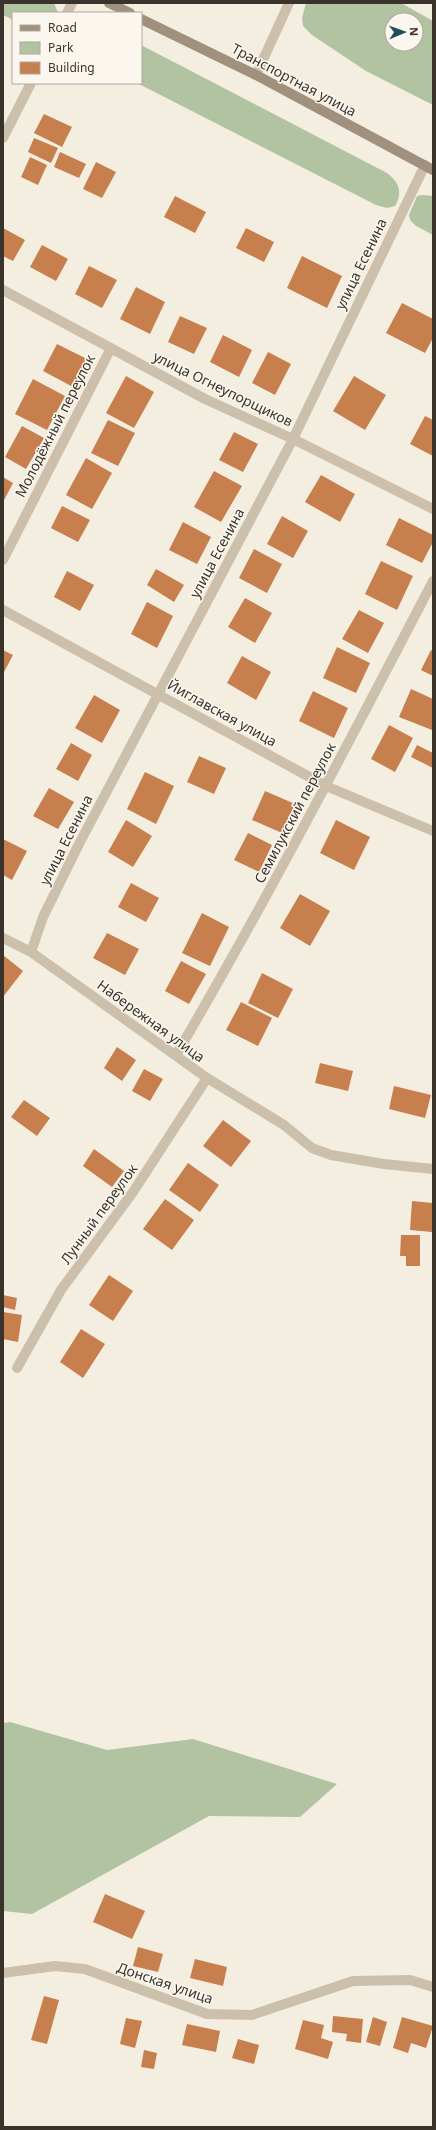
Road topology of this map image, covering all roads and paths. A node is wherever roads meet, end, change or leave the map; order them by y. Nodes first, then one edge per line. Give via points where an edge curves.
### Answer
1 (72, 3) edge
2 (109, 3) edge
3 (289, 3) edge
4 (68, 12) edge
5 (128, 12) edge
6 (142, 19) edge
7 (256, 75) junction
8 (30, 84) edge
9 (3, 138) edge
10 (429, 168) edge
11 (3, 290) edge
12 (111, 348) junction
13 (293, 439) junction
14 (433, 509) edge
15 (3, 560) edge
16 (433, 581) edge
17 (3, 610) edge
18 (159, 694) junction
19 (326, 786) junction
20 (433, 831) edge
21 (3, 938) edge
22 (31, 952) junction
23 (176, 1055) junction
24 (207, 1078) junction
25 (433, 1169) edge
26 (17, 1368) dead end
27 (3, 1973) edge
28 (433, 1987) edge

1 - 4 street
2 - 5 main road
3 - 7 street
6 - 7 main road, Транспортная улица
7 - 10 main road, Транспортная улица
8 - 9 street
10 - 13 street, улица Есенина
11 - 12 street, улица Огнеупорщиков
12 - 13 street, улица Огнеупорщиков via 205,399
12 - 15 street, Молодёжный переулок
13 - 14 street, улица Огнеупорщиков
13 - 18 street, улица Есенина
16 - 19 street, Семилукский переулок
17 - 18 street, Йиглавская улица
18 - 19 street, Йиглавская улица
18 - 22 street, улица Есенина via 69,864 43,917
19 - 20 street, Йиглавская улица
19 - 23 street, Семилукский переулок via 235,954
21 - 22 street, Набережная улица
22 - 23 street, Набережная улица
23 - 24 street, Набережная улица
24 - 25 street, Набережная улица via 284,1125 312,1148 331,1155
24 - 26 street, Лунный переулок via 133,1192 61,1290
27 - 28 street, Донская улица via 55,1966 85,1969 207,2014 252,2015 353,1980 410,1980

